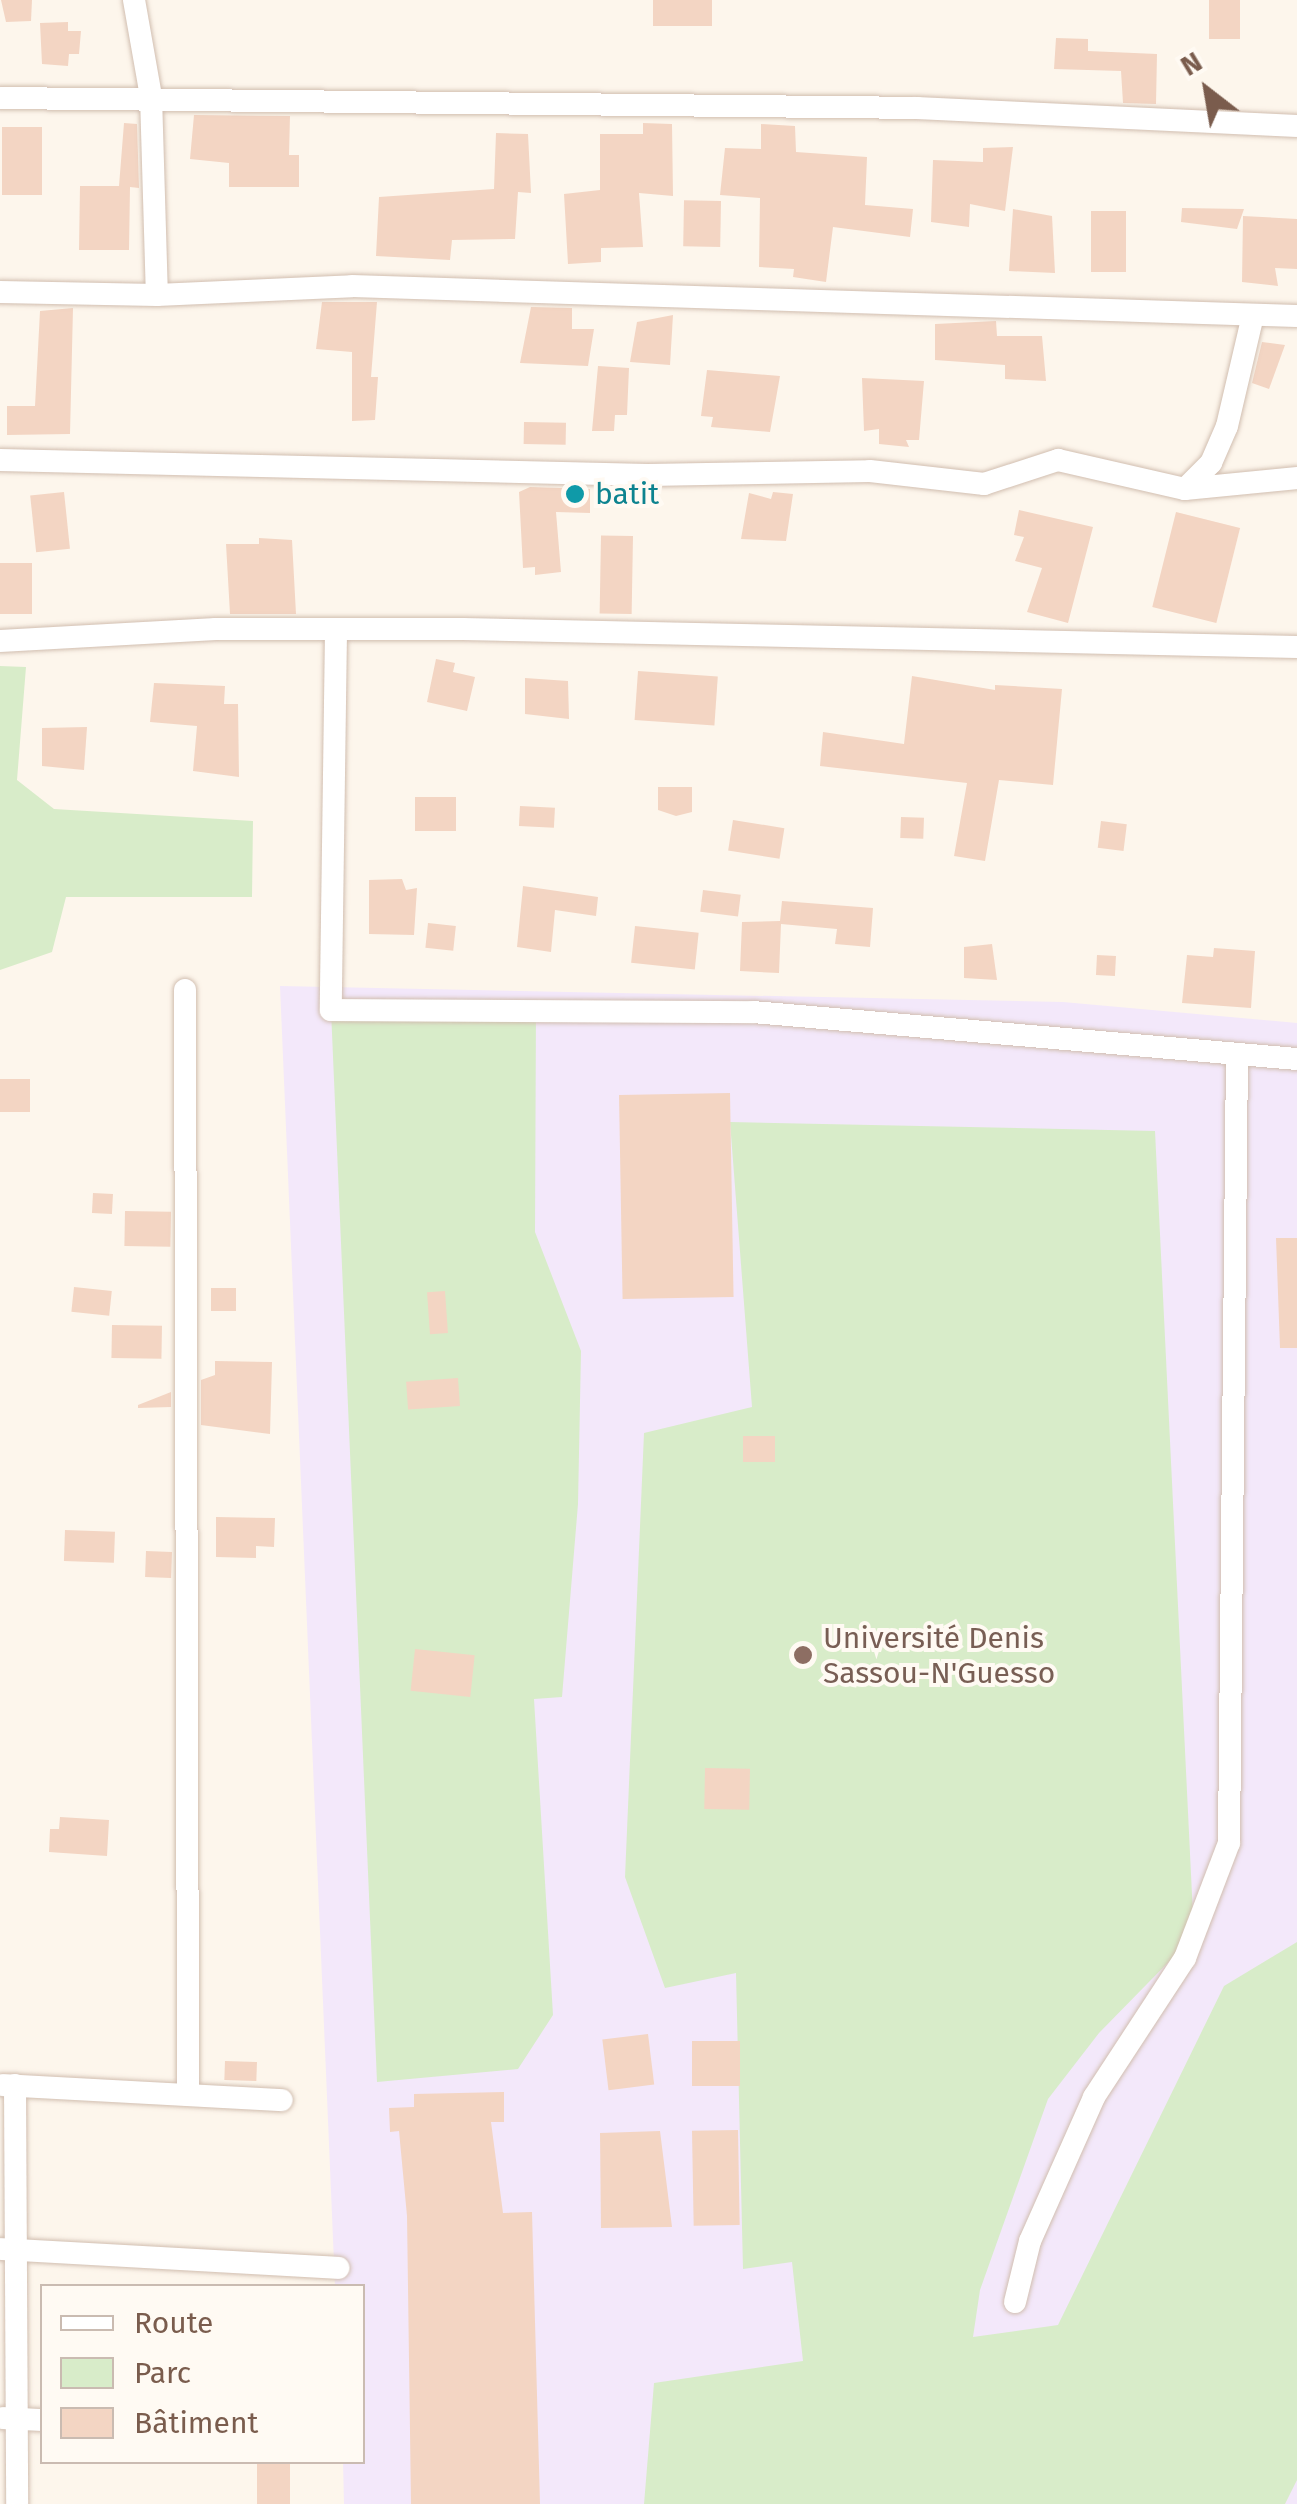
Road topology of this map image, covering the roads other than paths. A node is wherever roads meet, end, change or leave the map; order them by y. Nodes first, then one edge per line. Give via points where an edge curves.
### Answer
1 (134, 0) edge
2 (152, 96) junction
3 (0, 98) edge
4 (1297, 126) edge
5 (0, 292) edge
6 (157, 295) junction
7 (1253, 315) junction
8 (1297, 316) edge
9 (0, 460) edge
10 (1297, 478) edge
11 (1186, 488) junction
12 (336, 630) junction
13 (0, 640) edge
14 (1297, 647) edge
15 (185, 990) dead end
16 (1237, 1054) junction
17 (1297, 1059) edge
18 (8, 2085) edge
19 (188, 2095) junction
20 (282, 2100) dead end
21 (7, 2250) edge
22 (338, 2268) dead end
23 (1014, 2302) dead end
24 (8, 2418) edge
25 (40, 2420) edge
26 (17, 2504) edge

1 - 2 street
2 - 3 street
2 - 4 street via 918,108
2 - 6 street
5 - 6 street
6 - 7 street via 352,286
7 - 8 street
7 - 11 street via 1227,426 1212,463
9 - 11 street via 648,475 870,471 984,484 1058,460
10 - 11 street
12 - 13 street
12 - 14 street
12 - 16 street via 331,1010 753,1012
15 - 19 street
16 - 17 street
16 - 23 street via 1229,1843 1185,1958 1078,2130 1030,2241
18 - 19 street
18 - 21 street
19 - 20 street
21 - 22 street
21 - 24 street
24 - 25 street
24 - 26 street

